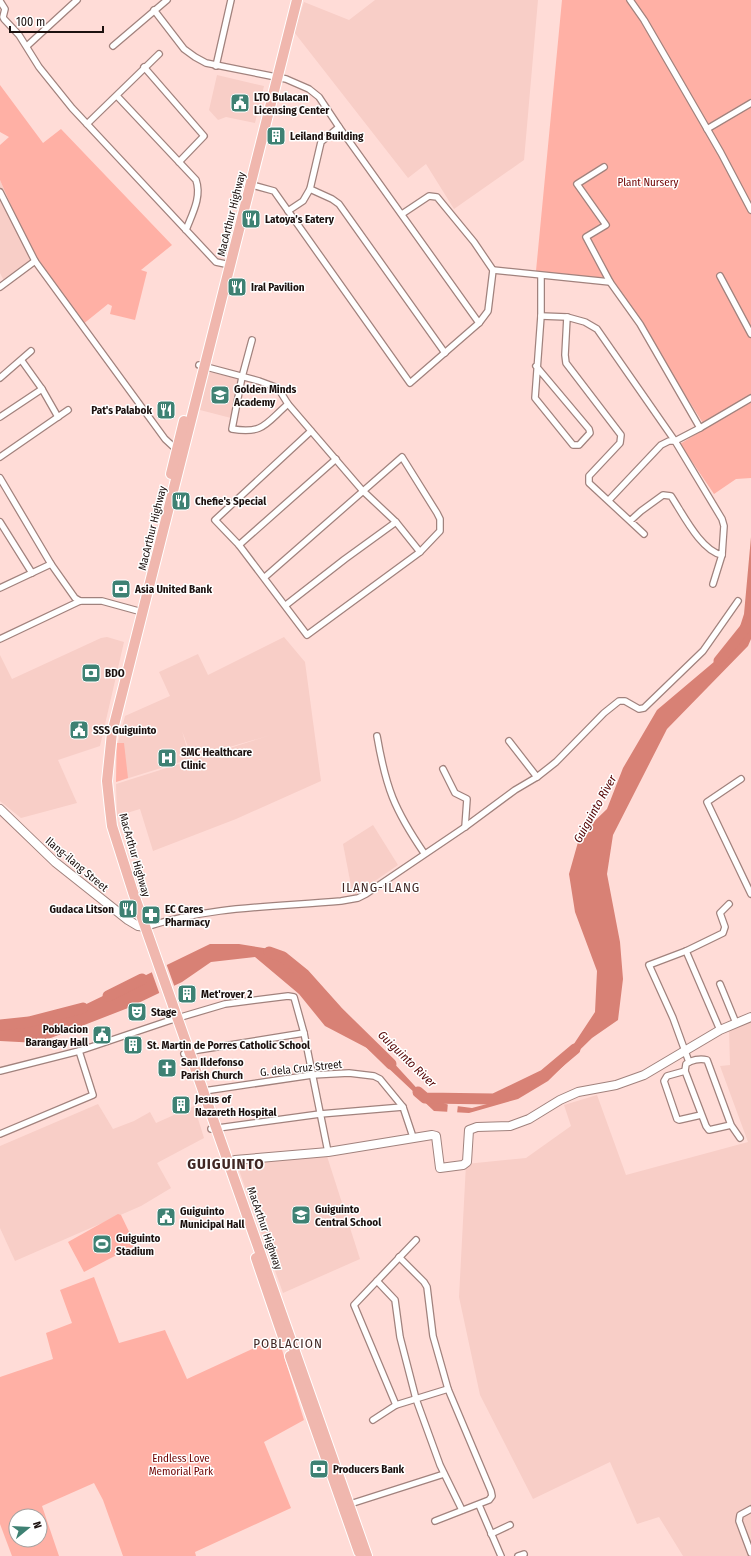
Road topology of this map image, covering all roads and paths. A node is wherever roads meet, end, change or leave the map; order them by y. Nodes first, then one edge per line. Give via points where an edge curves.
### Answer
1 (77, 0) edge
2 (167, 0) edge
3 (231, 0) edge
4 (291, 0) edge
5 (297, 0) edge
6 (630, 0) edge
7 (0, 1) edge
8 (154, 10) junction
9 (2, 21) edge
10 (27, 46) junction
11 (113, 46) dead end
12 (159, 54) dead end
13 (216, 66) junction
14 (144, 67) junction
15 (274, 77) junction
16 (117, 96) junction
17 (751, 103) edge
18 (87, 124) junction
19 (339, 127) junction
20 (707, 129) junction
21 (179, 162) junction
22 (604, 167) dead end
23 (248, 184) junction
24 (310, 189) junction
25 (0, 192) edge
26 (751, 210) edge
27 (288, 211) junction
28 (402, 214) junction
29 (186, 230) junction
30 (35, 262) junction
31 (227, 265) junction
32 (493, 270) junction
33 (541, 276) junction
34 (720, 276) dead end
35 (610, 282) junction
36 (0, 287) edge
37 (541, 316) junction
38 (567, 317) junction
39 (479, 323) junction
40 (751, 334) edge
41 (252, 340) dead end
42 (31, 351) dead end
43 (445, 353) junction
44 (22, 361) junction
45 (202, 366) junction
46 (536, 366) junction
47 (242, 377) junction
48 (0, 378) edge
49 (42, 389) junction
50 (751, 398) edge
51 (288, 404) junction
52 (68, 410) dead end
53 (0, 417) edge
54 (58, 417) junction
55 (700, 428) junction
56 (311, 431) junction
57 (675, 441) junction
58 (180, 451) junction
59 (0, 457) edge
60 (336, 459) junction
61 (0, 478) edge
62 (362, 490) junction
63 (609, 500) junction
64 (630, 521) junction
65 (0, 522) edge
66 (396, 522) junction
67 (644, 534) dead end
68 (239, 545) junction
69 (420, 552) junction
70 (722, 555) junction
71 (51, 564) junction
72 (32, 573) junction
73 (265, 577) junction
74 (713, 584) dead end
75 (0, 588) edge
76 (80, 601) junction
77 (738, 601) dead end
78 (286, 605) junction
79 (140, 611) junction
80 (0, 639) edge
81 (377, 736) dead end
82 (509, 741) dead end
83 (443, 769) dead end
84 (537, 777) junction
85 (741, 779) dead end
86 (0, 809) edge
87 (465, 826) junction
88 (424, 853) junction
89 (751, 894) edge
90 (729, 904) dead end
91 (142, 927) junction
92 (686, 950) junction
93 (720, 984) dead end
94 (172, 1015) junction
95 (751, 1017) edge
96 (736, 1023) junction
97 (720, 1030) junction
98 (304, 1033) junction
99 (685, 1049) junction
100 (79, 1051) junction
101 (187, 1053) junction
102 (689, 1062) junction
103 (0, 1071) edge
104 (684, 1071) junction
105 (312, 1075) junction
106 (204, 1091) junction
107 (403, 1107) junction
108 (320, 1114) junction
109 (701, 1115) junction
110 (731, 1125) junction
111 (214, 1127) junction
112 (0, 1134) edge
113 (413, 1137) junction
114 (740, 1138) dead end
115 (328, 1152) junction
116 (226, 1163) junction
117 (416, 1240) dead end
118 (399, 1257) junction
119 (377, 1281) junction
120 (448, 1389) junction
121 (416, 1398) junction
122 (396, 1405) junction
123 (373, 1420) dead end
124 (444, 1474) junction
125 (479, 1504) junction
126 (346, 1506) junction
127 (751, 1509) edge
128 (462, 1510) junction
129 (435, 1521) dead end
130 (510, 1525) dead end
131 (492, 1534) junction
132 (751, 1553) edge
133 (360, 1556) edge
134 (367, 1556) edge
135 (501, 1556) edge

1 - 10 street
2 - 8 street
3 - 13 street
4 - 15 highway, MacArthur Highway
5 - 15 highway, MacArthur Highway
6 - 20 street
7 - 9 street via 5,9
8 - 11 street
8 - 13 street via 184,49 206,63
9 - 10 street
10 - 18 street via 39,67
12 - 14 street
13 - 15 street
14 - 16 street
14 - 21 street via 204,136
15 - 19 street via 309,89 319,96
15 - 23 highway, MacArthur Highway
16 - 18 street
16 - 21 street
17 - 20 street
18 - 29 street
19 - 24 street via 321,142
19 - 28 street
20 - 26 street
21 - 29 street via 196,180 199,187
22 - 35 street via 577,184 606,224 586,237
23 - 27 street via 274,191
23 - 31 highway, MacArthur Highway
24 - 27 street via 303,201
24 - 43 street via 339,204
25 - 30 street
27 - 43 street via 410,383
28 - 32 street via 429,196 437,197
28 - 39 street
29 - 31 street via 216,262
30 - 36 street
30 - 58 street via 165,439
31 - 45 highway, MacArthur Highway
32 - 33 street
32 - 39 street via 488,311
33 - 35 street
33 - 37 street
34 - 40 street
35 - 55 street via 640,324
37 - 38 street
37 - 46 street
38 - 57 street via 593,325 597,329
38 - 63 street via 566,363 621,435 620,443 588,479 589,483
39 - 43 street
41 - 47 street
42 - 44 street
44 - 48 street
44 - 49 street
45 - 47 street
45 - 58 highway, MacArthur Highway
46 - 46 street via 590,429 590,433 579,445 573,445 536,400
47 - 51 street via 278,388
47 - 51 street via 232,429 256,431
49 - 53 street
49 - 54 street
50 - 55 street
51 - 56 street
52 - 54 street
54 - 59 street
55 - 57 street
56 - 60 street
56 - 68 street via 215,520
57 - 63 street via 661,445
57 - 70 street via 722,519
58 - 79 highway, MacArthur Highway
60 - 62 street
60 - 68 street
61 - 71 street
62 - 66 street
62 - 69 street via 402,457 440,519 440,531
62 - 73 street
63 - 64 street
64 - 67 street
64 - 70 street via 663,495 671,496 699,539 710,551
65 - 72 street
66 - 69 street
66 - 78 street
68 - 73 street
69 - 78 street via 307,635
70 - 74 street
71 - 72 street
71 - 76 street via 75,598
72 - 75 street
73 - 78 street
76 - 79 street via 102,600
76 - 80 street
77 - 84 street via 702,651 644,708 639,709 625,701 619,702 604,713 556,762
79 - 91 highway, MacArthur Highway via 112,733 107,781 112,826
81 - 88 street via 383,772 390,794 401,818
82 - 84 street
83 - 87 street via 455,793 467,799
84 - 87 street
85 - 89 street via 707,802
86 - 91 street, Ilang-ilang Street via 55,862 122,916
87 - 88 street
88 - 91 street via 382,884 353,899 217,910 181,916
90 - 92 street via 720,913 725,927 723,933
91 - 94 highway, MacArthur Highway
92 - 97 street
92 - 99 street via 649,965
93 - 96 street
94 - 98 street via 225,1004 288,996 294,997
94 - 100 street
94 - 101 highway, MacArthur Highway
95 - 96 street
96 - 97 street
97 - 99 street
98 - 101 street
98 - 105 street
99 - 102 street
99 - 113 street via 644,1075 616,1085 578,1092 529,1119 510,1126 469,1130 467,1162 463,1165 440,1168 436,1136 432,1134
100 - 103 street
100 - 112 street via 93,1096
101 - 106 highway, MacArthur Highway
101 - 111 highway, MacArthur Highway
102 - 104 street
102 - 110 street via 707,1060
104 - 109 street
104 - 109 street via 667,1076 664,1081 677,1119
105 - 106 street, G. dela Cruz Street
105 - 107 street, G. dela Cruz Street via 349,1073 374,1076 380,1079
105 - 108 street
106 - 111 highway, MacArthur Highway
107 - 108 street
107 - 113 street, G. dela Cruz Street
108 - 111 street
108 - 115 street
109 - 110 street via 709,1130
110 - 114 street
111 - 116 highway, MacArthur Highway
113 - 115 street
115 - 116 street via 235,1160
116 - 126 highway, MacArthur Highway
117 - 118 street
118 - 119 street
118 - 120 street via 427,1287 433,1336
119 - 121 street via 396,1300 400,1337
119 - 122 street via 355,1302 354,1308
120 - 121 street
120 - 125 street via 491,1491 492,1496 489,1500
121 - 122 street
121 - 124 street
122 - 123 street
124 - 126 street
124 - 128 street
125 - 128 street
125 - 131 street
126 - 133 highway, MacArthur Highway
126 - 134 highway, MacArthur Highway
127 - 132 street via 740,1515 739,1521
128 - 129 street
130 - 131 street
131 - 135 street

